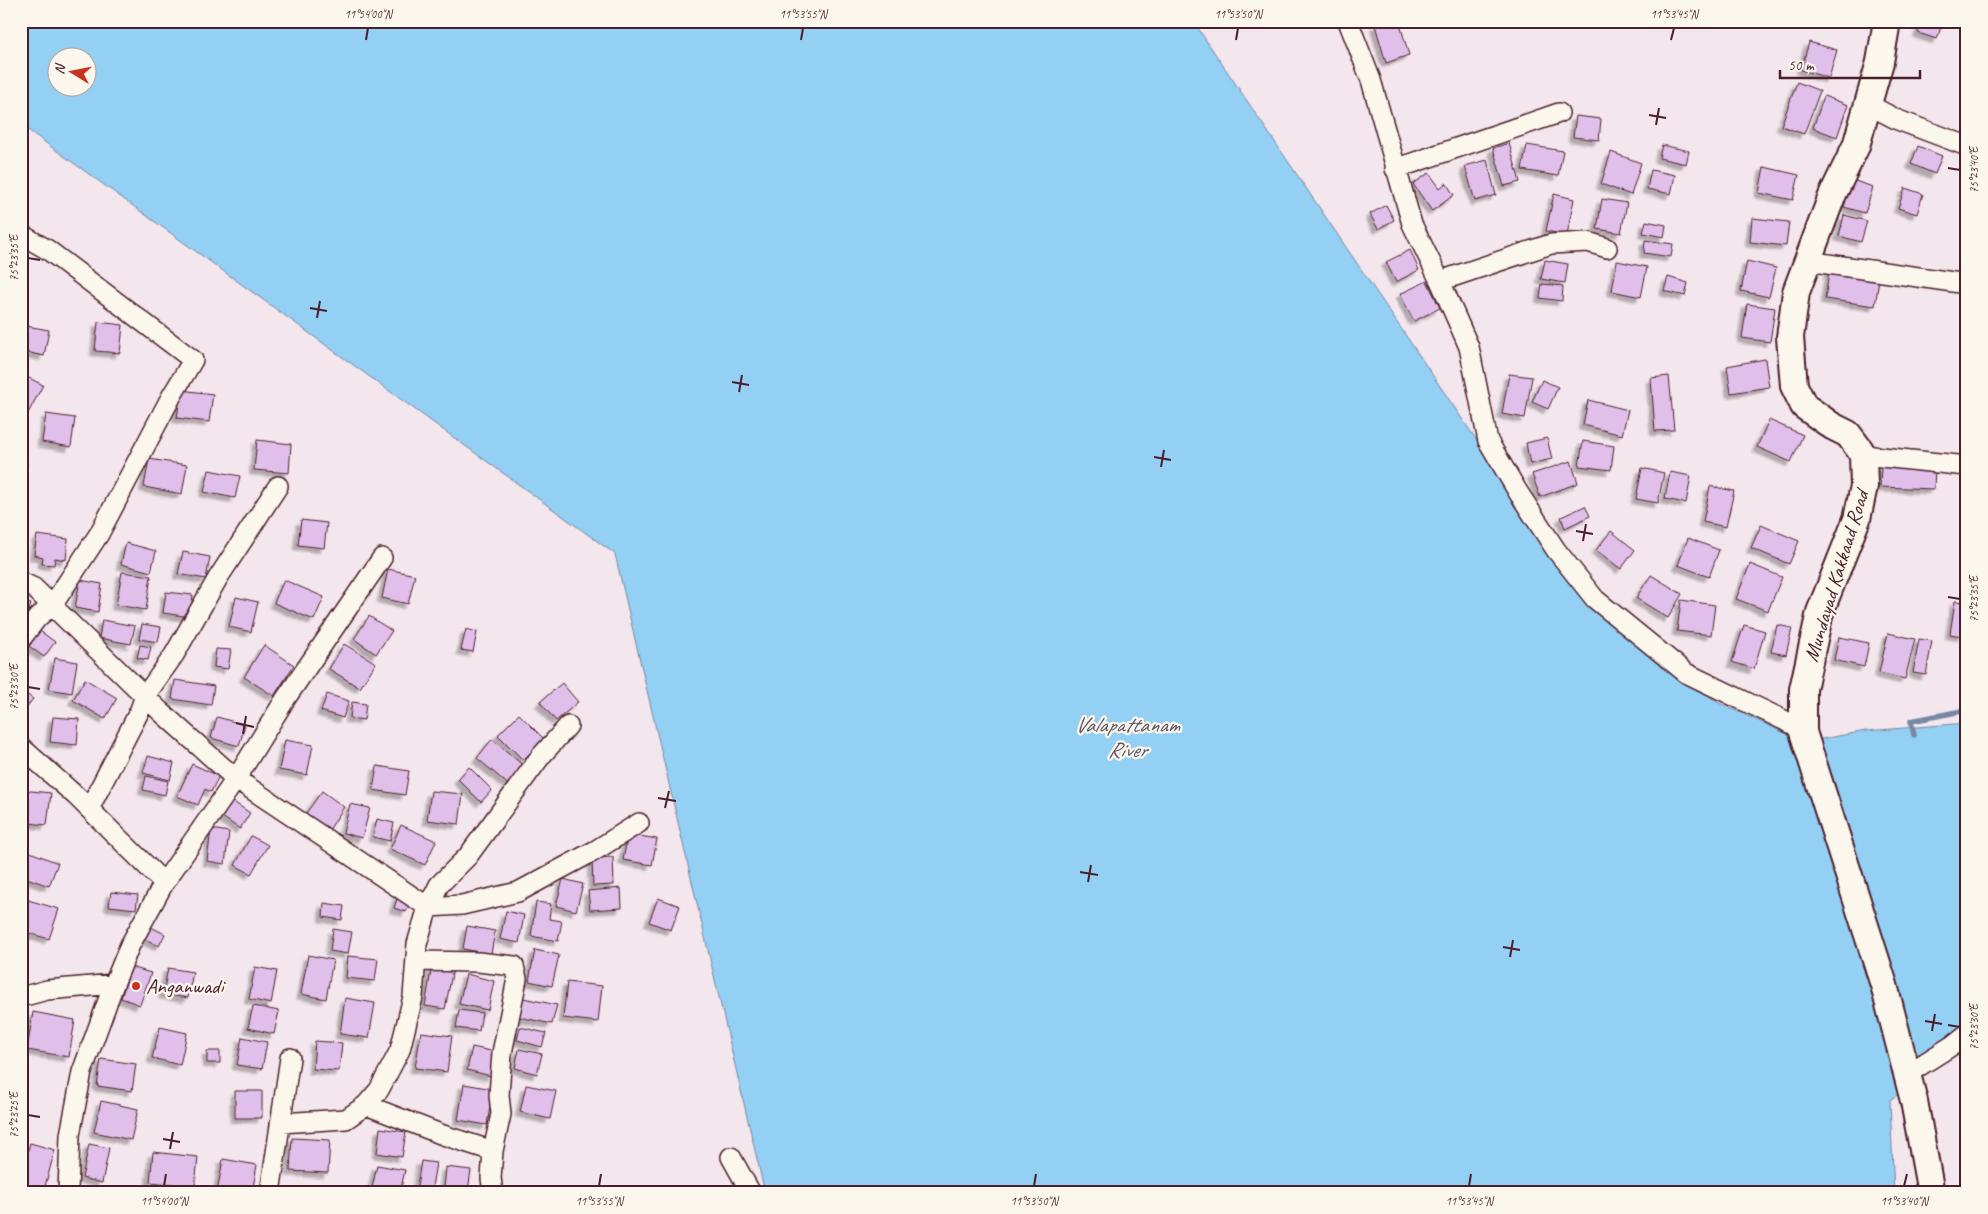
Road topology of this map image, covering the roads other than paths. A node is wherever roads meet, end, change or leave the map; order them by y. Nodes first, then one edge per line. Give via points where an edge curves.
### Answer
1 (1348, 21) edge
2 (1887, 21) edge
3 (1867, 104) junction
4 (1559, 112) dead end
5 (1967, 146) edge
6 (1395, 169) junction
7 (21, 239) edge
8 (1606, 248) dead end
9 (1807, 261) junction
10 (1440, 281) junction
11 (1967, 284) edge
12 (1863, 455) junction
13 (1967, 466) edge
14 (278, 486) dead end
15 (382, 558) dead end
16 (21, 582) edge
17 (52, 606) junction
18 (21, 638) edge
19 (145, 696) junction
20 (568, 726) dead end
21 (1803, 732) junction
22 (21, 747) edge
23 (236, 779) junction
24 (89, 809) junction
25 (639, 823) dead end
26 (164, 883) junction
27 (428, 907) junction
28 (416, 961) junction
29 (114, 984) junction
30 (21, 997) edge
31 (1967, 1034) edge
32 (290, 1058) dead end
33 (1907, 1074) junction
34 (366, 1105) junction
35 (280, 1123) junction
36 (493, 1151) junction
37 (731, 1157) dead end
38 (72, 1192) edge
39 (270, 1193) edge
40 (493, 1193) edge
41 (751, 1193) edge
42 (1931, 1193) edge

1 - 6 street via 1371,80
2 - 3 main road via 1880,62
3 - 5 street via 1898,120
3 - 9 main road via 1856,146
4 - 6 street
6 - 10 street via 1412,224
7 - 17 street via 24,236 48,250 193,360 170,397 99,534
8 - 10 street via 1588,242 1551,244
9 - 11 street
9 - 12 main road via 1796,292 1790,337 1794,386 1804,406 1848,434
10 - 21 street via 1468,347 1488,441 1556,550 1595,599 1686,673
12 - 13 street
12 - 21 main road, Mundayad Kakkaad Road via 1864,486 1857,519 1820,612 1803,688
14 - 19 street via 218,578 174,655
15 - 23 street via 286,698
16 - 17 street via 34,588
17 - 18 street
17 - 19 street
19 - 23 street
19 - 24 street
20 - 27 street via 541,756 468,856 439,885
21 - 33 main road, Mundayad Kakkaad Road via 1884,985
22 - 24 street
23 - 26 street
23 - 27 street
24 - 26 street
25 - 27 street via 518,892 462,905
26 - 29 street via 130,945
27 - 28 street via 417,944
28 - 34 street via 413,997 400,1050 380,1090
28 - 36 street via 514,966 517,979 502,1052 501,1114
29 - 30 street via 48,990
29 - 38 street via 82,1072 70,1135
31 - 33 street
32 - 35 street
33 - 42 main road, Mundayad Kakkaad Road
34 - 35 street via 346,1119
34 - 36 street
35 - 39 street
36 - 40 street
37 - 41 street

